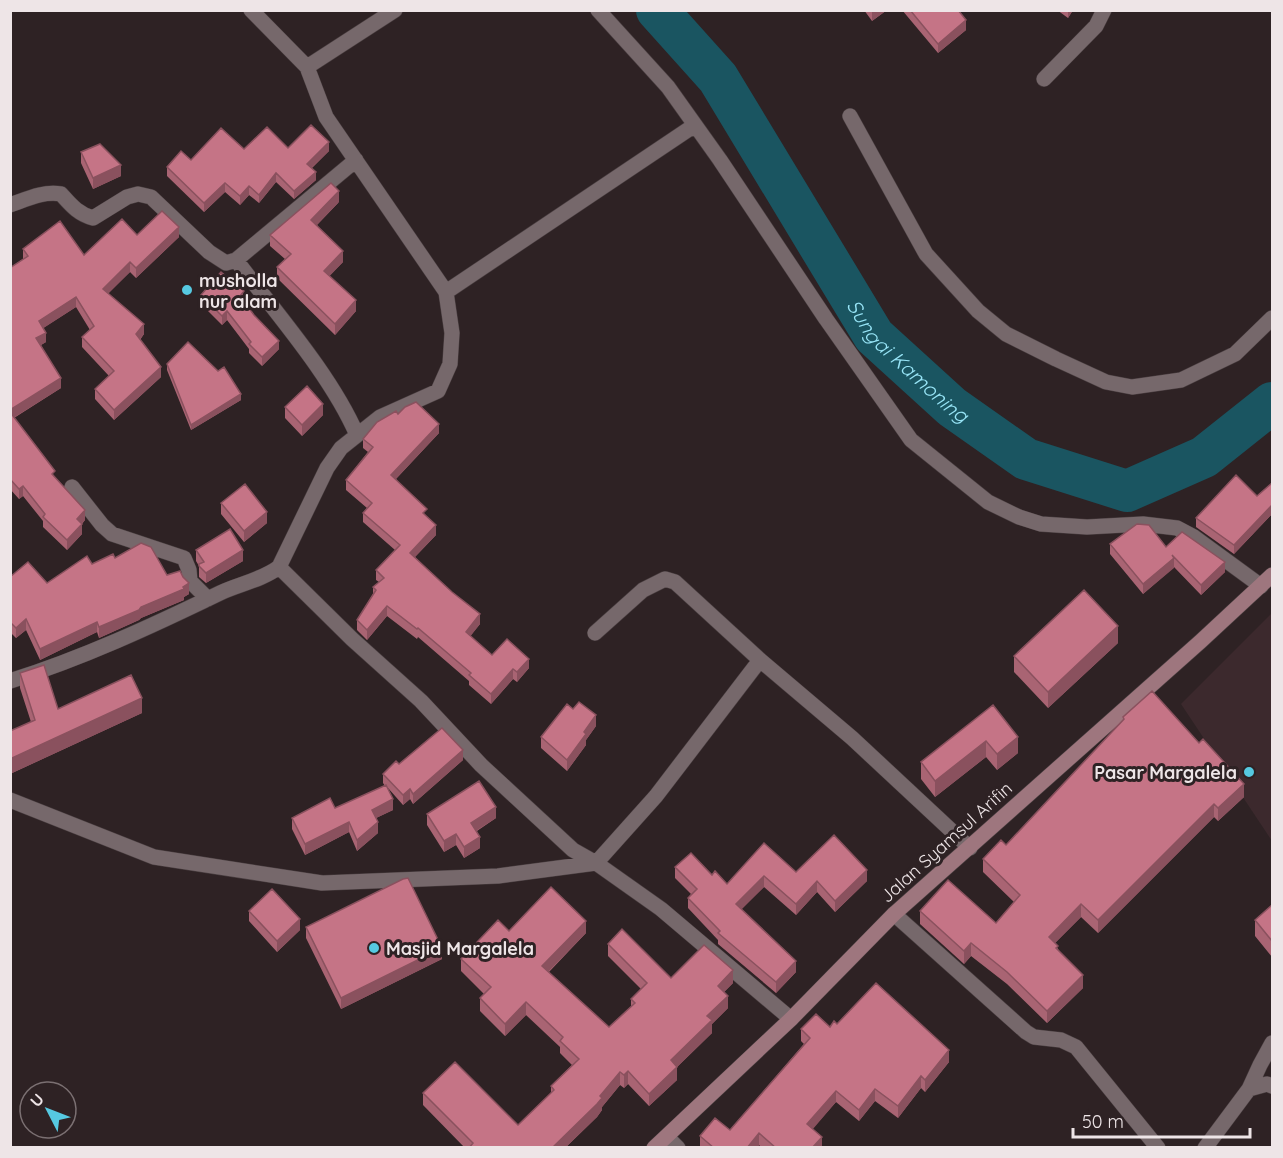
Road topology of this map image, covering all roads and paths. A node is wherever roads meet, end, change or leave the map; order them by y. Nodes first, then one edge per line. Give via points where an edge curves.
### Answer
1 (251, 10) edge
2 (395, 10) edge
3 (598, 10) edge
4 (1104, 10) edge
5 (307, 67) junction
6 (1044, 79) dead end
7 (850, 116) dead end
8 (695, 125) junction
9 (356, 160) junction
10 (10, 205) edge
11 (236, 260) junction
12 (446, 292) junction
13 (1272, 318) edge
14 (357, 435) junction
15 (72, 487) dead end
16 (279, 567) junction
17 (1272, 575) edge
18 (1261, 586) junction
19 (208, 599) junction
20 (595, 633) dead end
21 (760, 660) junction
22 (10, 681) edge
23 (10, 800) edge
24 (970, 848) junction
25 (596, 863) junction
26 (894, 914) junction
27 (791, 1019) junction
28 (1272, 1043) edge
29 (1272, 1086) edge
30 (1249, 1089) junction
31 (672, 1142) edge
32 (654, 1148) edge
33 (1158, 1148) edge
34 (1205, 1148) edge

1 - 5 street
2 - 5 street
3 - 8 street via 668,87
4 - 6 street via 1096,26
5 - 9 street via 326,117
7 - 13 street via 926,254 1006,334 1056,359 1106,382 1132,387 1181,380 1234,354
8 - 12 street
8 - 18 street via 897,421 911,440 945,469 988,502 1041,524 1177,528
9 - 11 street
9 - 12 street
10 - 11 street via 45,193 61,194 73,208 93,218 126,197 144,195 151,197 209,252 226,263
11 - 14 street via 347,411
12 - 14 street via 452,333 450,364 438,391 380,417
14 - 16 street via 341,448 327,468
15 - 19 street via 112,534 184,558 190,580
16 - 19 street
16 - 25 street via 421,701 497,780 573,850
17 - 18 main road, Jalan Syamsul Arifin
18 - 24 main road, Jalan Syamsul Arifin
19 - 22 street via 45,670
20 - 21 street via 643,590 665,579 675,582
21 - 24 street via 852,738
21 - 25 street via 656,796
23 - 25 street via 154,857 322,883 498,876
24 - 26 main road, Jalan Syamsul Arifin
25 - 27 street via 661,909
26 - 27 main road, Jalan Syamsul Arifin
26 - 33 street via 1026,1032 1076,1047
27 - 31 main road, Jalan Syamsul Arifin
28 - 30 street
29 - 30 street
30 - 34 street
31 - 32 main road, Jalan Syamsul Arifin

